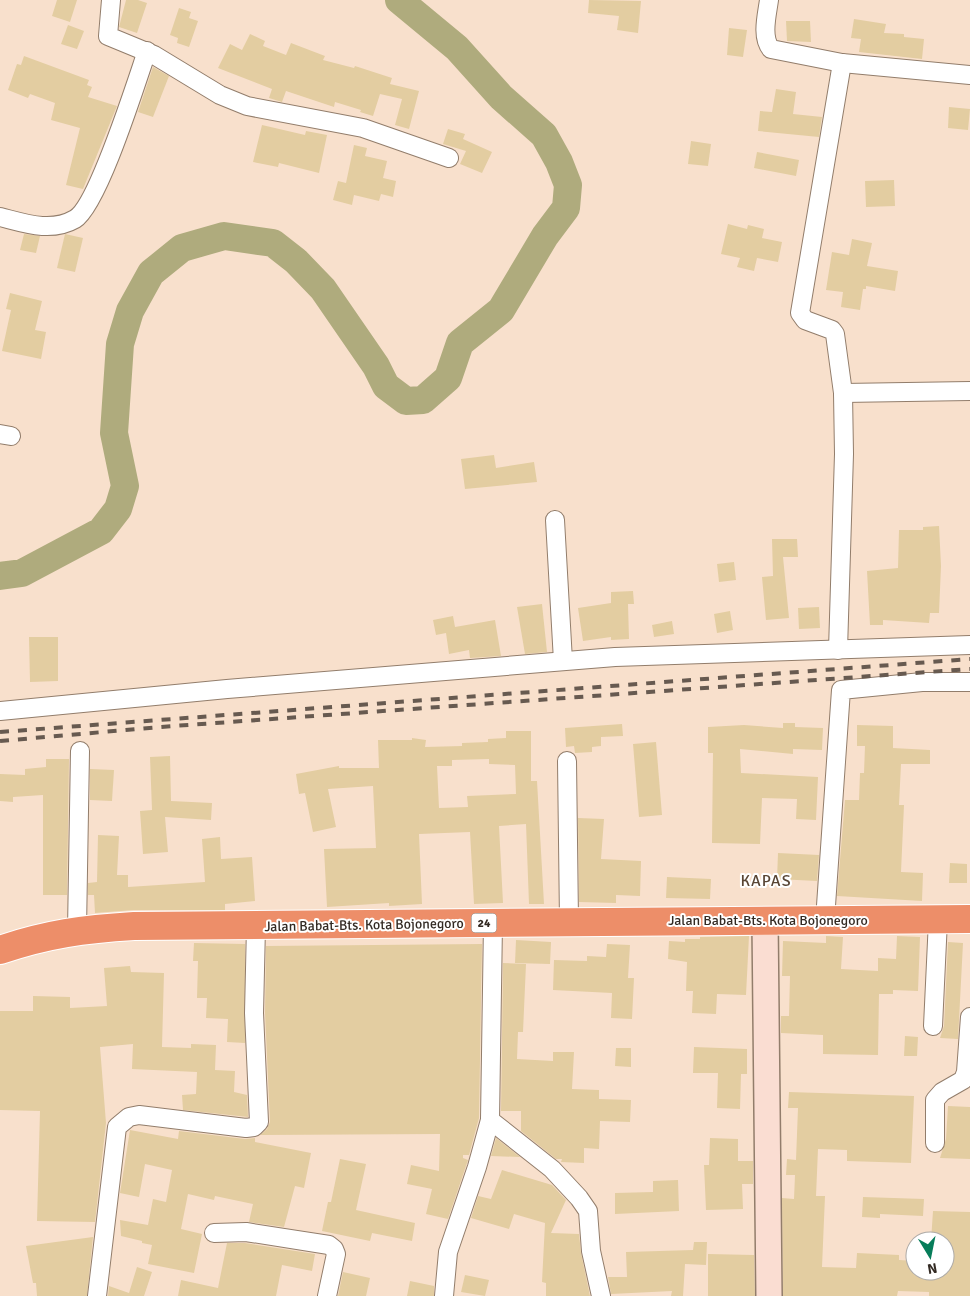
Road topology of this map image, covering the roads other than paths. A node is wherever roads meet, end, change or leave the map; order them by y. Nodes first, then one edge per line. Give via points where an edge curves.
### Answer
1 (111, 0) edge
2 (769, 0) edge
3 (147, 51) junction
4 (842, 63) junction
5 (970, 75) edge
6 (449, 158) dead end
7 (0, 217) edge
8 (970, 391) edge
9 (844, 392) junction
10 (555, 520) dead end
11 (970, 645) edge
12 (838, 650) junction
13 (563, 661) junction
14 (970, 682) edge
15 (0, 712) edge
16 (80, 751) dead end
17 (567, 761) dead end
18 (970, 919) edge
19 (765, 920) junction
20 (825, 920) junction
21 (938, 920) junction
22 (569, 921) junction
23 (493, 923) junction
24 (256, 926) junction
25 (78, 930) junction
26 (0, 950) edge
27 (970, 1017) edge
28 (933, 1026) dead end
29 (490, 1120) junction
30 (935, 1142) dead end
31 (214, 1233) dead end
32 (97, 1296) edge
33 (327, 1296) edge
34 (444, 1296) edge
35 (601, 1296) edge
36 (769, 1296) edge

1 - 3 street via 108,36
2 - 4 street via 765,36 771,49
3 - 6 street via 220,96 247,106 363,128
3 - 7 street via 101,180 76,218 46,227
4 - 5 street
4 - 9 street via 800,313 805,320 832,330 837,338
8 - 9 street
9 - 12 street
10 - 13 street
11 - 12 street
12 - 13 street via 660,654
13 - 15 street
14 - 20 street via 922,682 841,690
16 - 25 street
17 - 22 street
18 - 21 highway, Jalan Babat-Bts. Kota Bojonegoro / 24
19 - 20 highway, Jalan Babat-Bts. Kota Bojonegoro / 24
19 - 22 highway, Jalan Babat-Bts. Kota Bojonegoro / 24
19 - 36 street
20 - 21 highway, Jalan Babat-Bts. Kota Bojonegoro / 24
21 - 28 street
22 - 23 highway, Jalan Babat-Bts. Kota Bojonegoro / 24
23 - 24 highway, Jalan Babat-Bts. Kota Bojonegoro / 24
23 - 29 street
24 - 25 highway, Jalan Babat-Bts. Kota Bojonegoro / 24 via 134,926
24 - 32 street via 254,1012 260,1122 246,1128 139,1115 130,1117 117,1127
25 - 26 highway, Jalan Babat-Bts. Kota Bojonegoro / 24 via 50,934
27 - 30 street via 963,1080 935,1100
29 - 34 street via 448,1252
29 - 35 street via 552,1169 588,1212 591,1251
31 - 33 street via 246,1232 329,1245 336,1254

